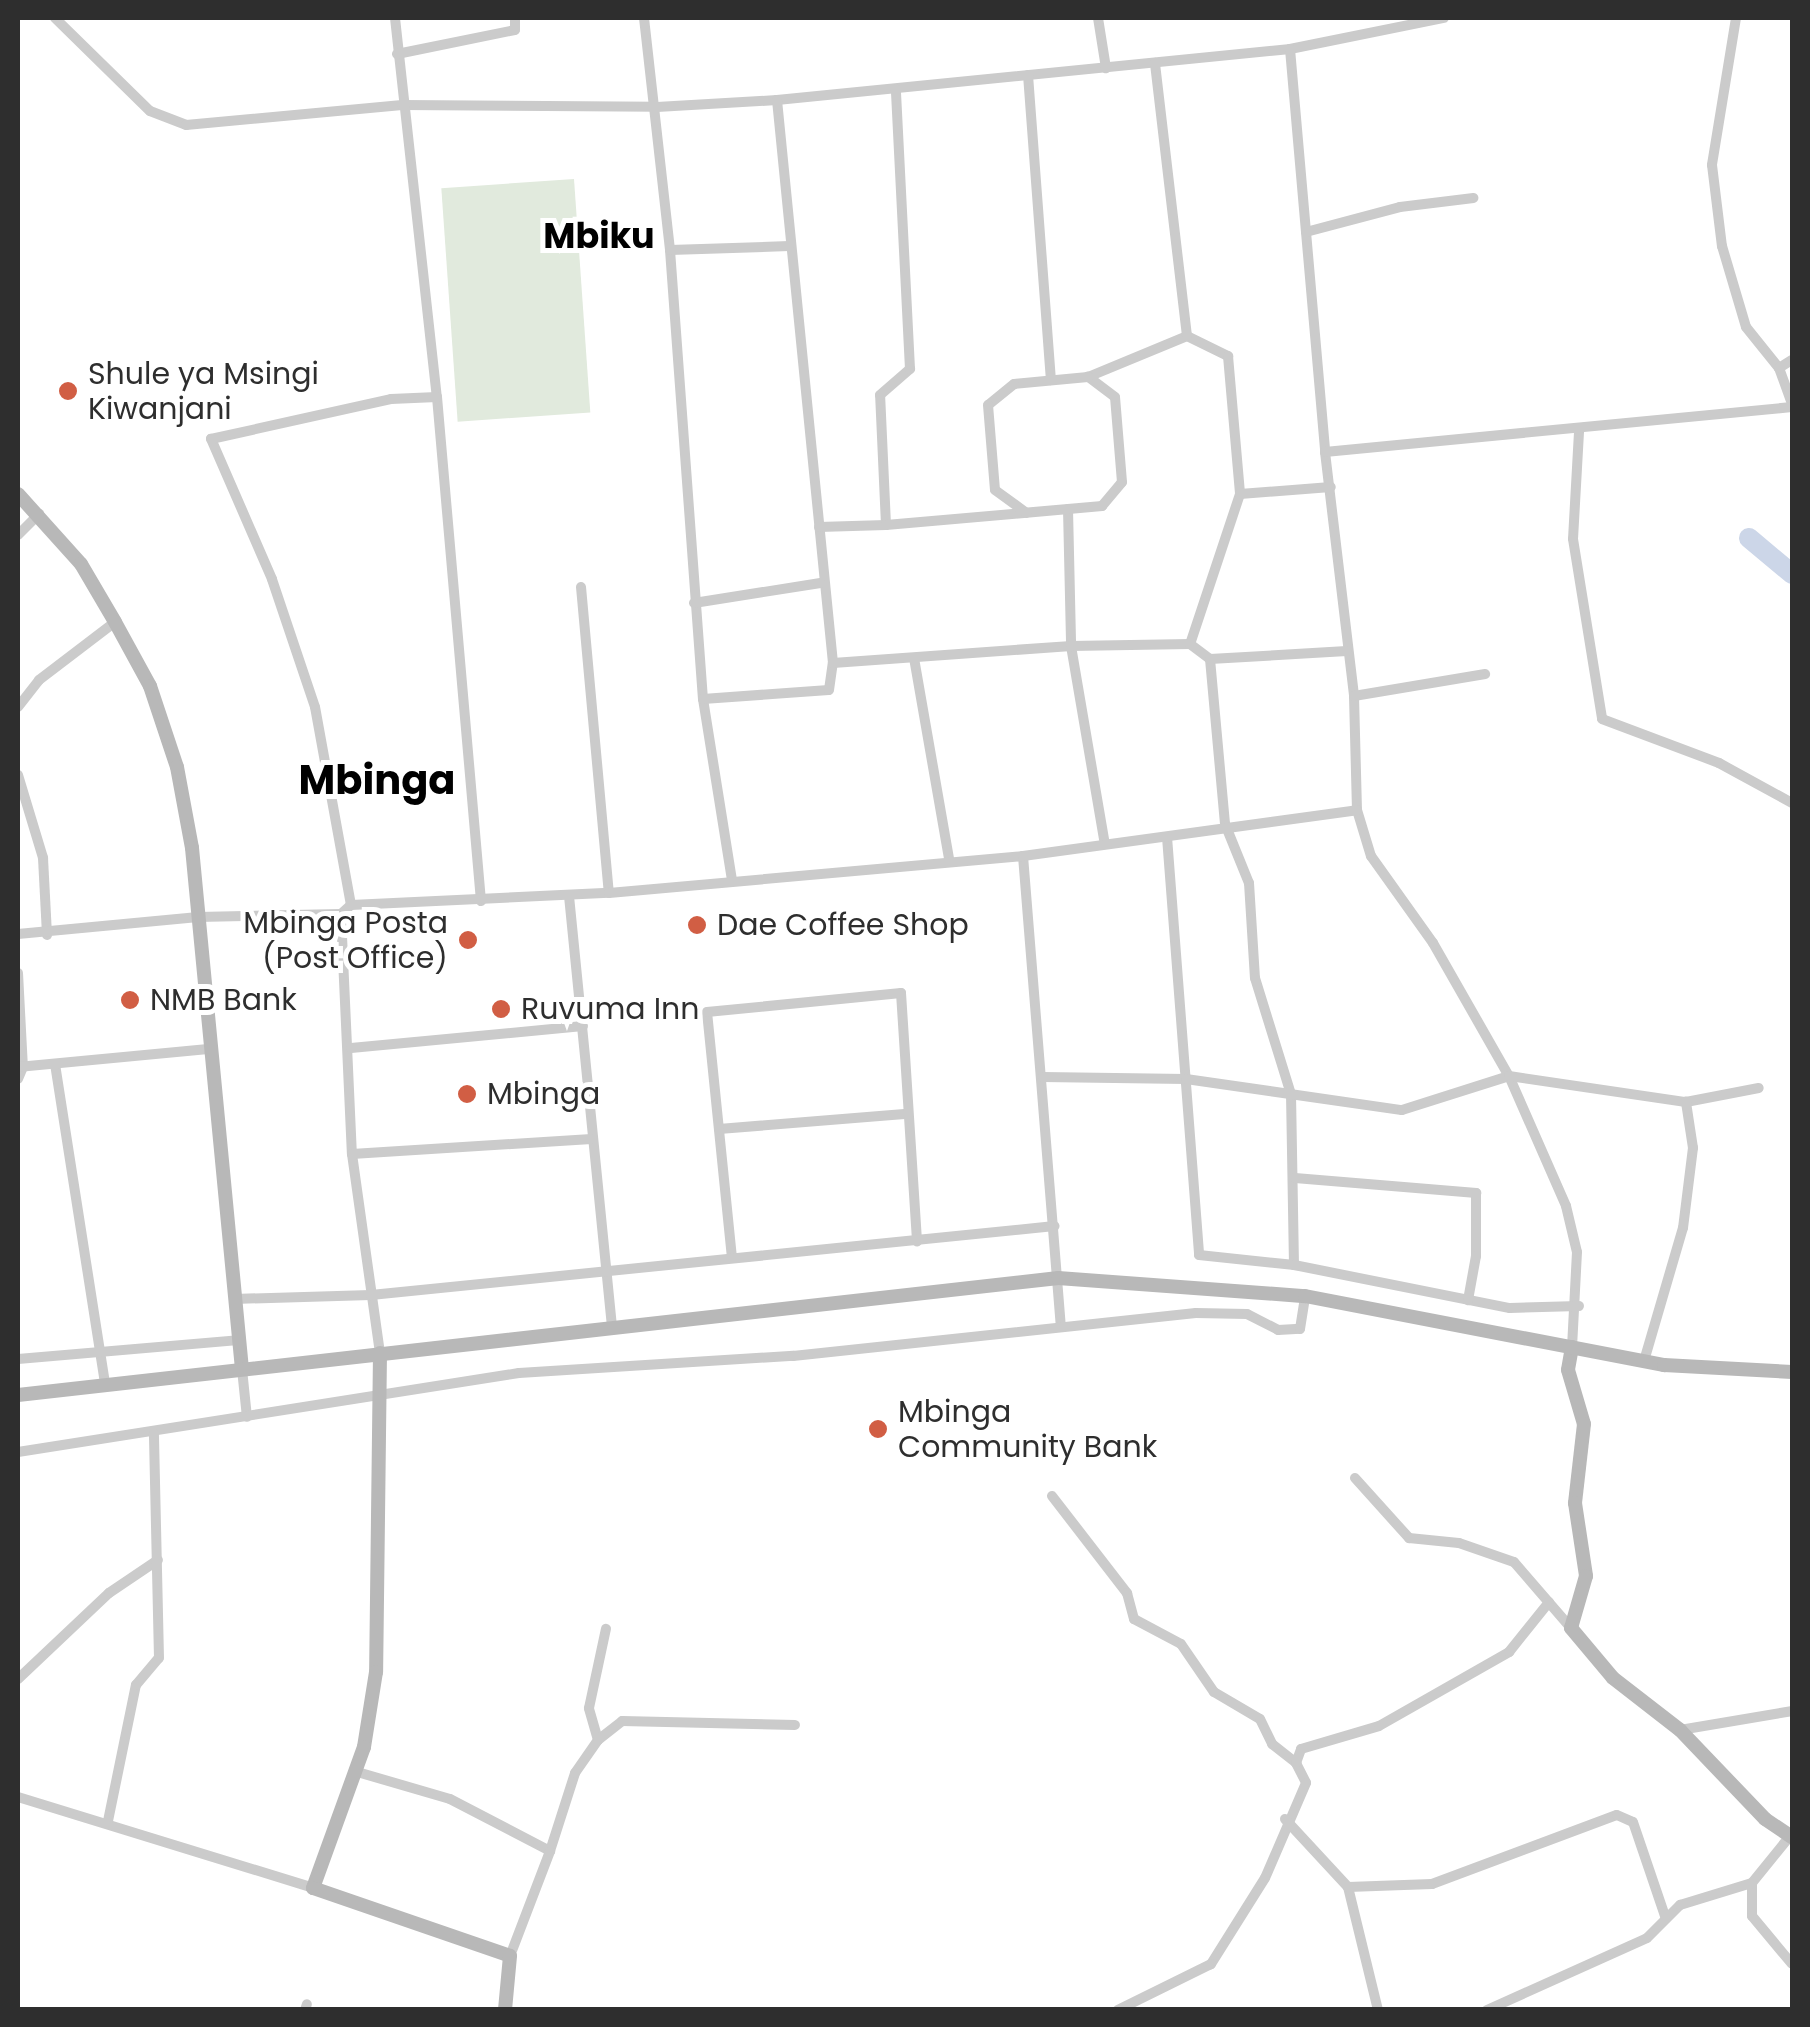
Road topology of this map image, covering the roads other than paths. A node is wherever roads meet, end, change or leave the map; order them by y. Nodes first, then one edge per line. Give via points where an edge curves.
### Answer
1 (54, 18) edge
2 (395, 18) edge
3 (515, 18) edge
4 (644, 18) edge
5 (1098, 18) edge
6 (1444, 18) edge
7 (1736, 18) edge
8 (1290, 50) junction
9 (397, 54) junction
10 (1155, 63) junction
11 (1106, 68) junction
12 (1028, 76) junction
13 (896, 88) junction
14 (776, 100) junction
15 (402, 106) junction
16 (657, 107) junction
17 (1473, 198) dead end
18 (1306, 232) junction
19 (789, 246) junction
20 (670, 250) junction
21 (1187, 336) junction
22 (1792, 360) edge
23 (1779, 368) junction
24 (1088, 377) junction
25 (1051, 380) junction
26 (438, 397) junction
27 (1792, 406) edge
28 (1579, 432) junction
29 (1325, 452) junction
30 (1331, 487) junction
31 (18, 494) edge
32 (1240, 494) junction
33 (1068, 509) junction
34 (1027, 512) junction
35 (39, 514) junction
36 (886, 525) junction
37 (819, 527) junction
38 (18, 535) edge
39 (820, 583) junction
40 (581, 587) dead end
41 (694, 603) junction
42 (115, 622) junction
43 (1190, 644) junction
44 (1072, 646) junction
45 (1347, 651) junction
46 (914, 658) junction
47 (1210, 659) junction
48 (833, 663) junction
49 (1485, 674) dead end
50 (1354, 696) junction
51 (703, 699) junction
52 (18, 707) edge
53 (18, 775) edge
54 (22, 801) edge
55 (1792, 803) edge
56 (1357, 810) junction
57 (1226, 824) junction
58 (1167, 838) junction
59 (1105, 844) junction
60 (1022, 856) junction
61 (949, 858) junction
62 (732, 880) junction
63 (609, 893) junction
64 (569, 896) junction
65 (481, 902) junction
66 (352, 905) junction
67 (341, 914) junction
68 (198, 916) junction
69 (18, 934) edge
70 (47, 936) junction
71 (18, 974) edge
72 (583, 1026) junction
73 (208, 1048) junction
74 (350, 1048) junction
75 (55, 1064) junction
76 (20, 1067) edge
77 (1509, 1076) junction
78 (1043, 1077) junction
79 (18, 1079) edge
80 (1186, 1079) junction
81 (1758, 1088) dead end
82 (1291, 1094) junction
83 (1686, 1102) junction
84 (907, 1114) junction
85 (719, 1130) junction
86 (592, 1139) junction
87 (352, 1154) junction
88 (1295, 1178) junction
89 (1055, 1226) junction
90 (917, 1241) junction
91 (732, 1258) junction
92 (1294, 1265) junction
93 (605, 1271) junction
94 (1058, 1278) junction
95 (371, 1295) junction
96 (1305, 1296) junction
97 (234, 1299) junction
98 (1468, 1300) junction
99 (1579, 1306) junction
100 (1061, 1324) junction
101 (612, 1326) junction
102 (238, 1340) junction
103 (1572, 1347) junction
104 (98, 1351) junction
105 (380, 1353) junction
106 (18, 1359) edge
107 (1644, 1361) junction
108 (242, 1369) junction
109 (1792, 1372) edge
110 (106, 1384) junction
111 (379, 1393) junction
112 (18, 1395) edge
113 (247, 1417) junction
114 (154, 1434) junction
115 (18, 1452) edge
116 (1356, 1478) dead end
117 (1052, 1496) dead end
118 (158, 1560) junction
119 (1549, 1602) junction
120 (606, 1628) dead end
121 (1571, 1628) junction
122 (18, 1679) edge
123 (1792, 1711) edge
124 (794, 1725) dead end
125 (1680, 1730) junction
126 (598, 1740) junction
127 (1296, 1763) junction
128 (354, 1772) junction
129 (18, 1798) edge
130 (1286, 1819) junction
131 (108, 1821) junction
132 (1792, 1837) edge
133 (550, 1851) junction
134 (1752, 1883) junction
135 (1348, 1887) junction
136 (313, 1888) junction
137 (1666, 1919) junction
138 (510, 1956) junction
139 (1792, 1964) edge
140 (504, 2010) edge
141 (1118, 2010) edge
142 (1378, 2010) edge
143 (1487, 2010) edge

1 - 15 street via 150,111 186,125
2 - 9 street
3 - 9 street via 516,30
4 - 16 street
5 - 11 street
6 - 8 street
7 - 23 street via 1712,165 1722,246 1746,327
8 - 10 street
8 - 18 street
9 - 15 street
10 - 11 street
10 - 21 street
11 - 12 street
12 - 13 street
12 - 25 street
13 - 14 street
13 - 36 street via 910,369 880,395
14 - 16 street
14 - 19 street
15 - 16 street
15 - 26 street
16 - 20 street
17 - 18 street via 1400,207
18 - 29 street
19 - 20 street
19 - 37 street
20 - 41 street
21 - 24 street
21 - 32 street via 1228,356
22 - 23 street
23 - 27 street
24 - 25 street
24 - 33 street via 1115,397 1122,482 1102,506
25 - 34 street via 1014,384 988,405 996,490
26 - 65 street
26 - 66 street via 391,399 211,439 272,578 315,707
27 - 28 street
28 - 29 street
28 - 55 street via 1573,540 1602,719 1719,763
29 - 30 street
30 - 32 street
30 - 45 street
31 - 35 street
32 - 43 street
33 - 34 street
33 - 44 street
34 - 36 street
35 - 38 street
35 - 42 street via 81,564
36 - 37 street
37 - 39 street
39 - 41 street
39 - 48 street
40 - 63 street
41 - 51 street
42 - 52 street via 39,680
42 - 68 street via 150,686 177,767
43 - 44 street
43 - 47 street
44 - 46 street
44 - 59 street
45 - 47 street
45 - 50 street
46 - 48 street
46 - 61 street
47 - 57 street
48 - 51 street via 829,690
49 - 50 street
50 - 56 street
51 - 62 street
53 - 54 street
54 - 70 street via 44,858
56 - 57 street
56 - 77 street via 1371,856 1433,944
57 - 58 street
57 - 82 street via 1249,883 1255,978
58 - 59 street
58 - 80 street
59 - 60 street
60 - 61 street
60 - 78 street
61 - 62 street
62 - 63 street
63 - 64 street
64 - 65 street
64 - 72 street
65 - 66 street
66 - 67 street
67 - 68 street
67 - 74 street
68 - 70 street
68 - 73 street
69 - 70 street
71 - 76 street
72 - 74 street
72 - 86 street
73 - 75 street
73 - 97 street
74 - 87 street
75 - 76 street
75 - 104 street
76 - 79 street
77 - 82 street via 1402,1110
77 - 83 street
77 - 99 street via 1566,1206
78 - 80 street
78 - 89 street
80 - 82 street
80 - 92 street via 1200,1255
81 - 83 street
82 - 88 street
83 - 107 street via 1693,1148 1683,1228
84 - 85 street
84 - 85 street via 901,994 707,1012
84 - 90 street
85 - 91 street
86 - 87 street
86 - 93 street
87 - 95 street
88 - 92 street
88 - 98 street via 1476,1193
89 - 90 street
89 - 94 street
90 - 91 street
91 - 93 street
92 - 98 street
93 - 95 street
93 - 101 street
94 - 96 street
94 - 100 street
94 - 101 street
95 - 97 street
95 - 105 street
96 - 100 street via 1300,1329 1278,1330 1248,1314
96 - 103 street
97 - 102 street
98 - 99 street via 1510,1308
99 - 103 street
100 - 111 street
101 - 105 street
102 - 104 street
102 - 108 street
103 - 107 street
103 - 121 street via 1568,1370 1584,1424 1575,1503 1586,1576
104 - 106 street
104 - 110 street
105 - 108 street
105 - 111 street
107 - 109 street
108 - 110 street
108 - 113 street
110 - 112 street
111 - 113 street
111 - 128 street via 376,1672
113 - 114 street
114 - 115 street
114 - 118 street
116 - 119 street via 1409,1538 1459,1542 1514,1562
117 - 127 street via 1127,1592 1134,1619 1181,1644 1214,1692 1260,1719 1272,1744
118 - 122 street via 108,1592
118 - 131 street via 159,1658 136,1685
119 - 121 street
119 - 127 street via 1509,1652 1379,1726 1302,1749
120 - 126 street via 589,1708
121 - 125 street via 1612,1678
123 - 125 street
124 - 126 street via 622,1721
125 - 132 street via 1764,1819
126 - 133 street via 575,1773
127 - 130 street via 1306,1783
128 - 133 street via 450,1799
128 - 136 street
129 - 131 street
130 - 135 street
130 - 141 street via 1265,1878 1211,1964
131 - 136 street
132 - 134 street
133 - 138 street
134 - 137 street via 1680,1905
134 - 139 street via 1752,1916
135 - 137 street via 1447,1880 1618,1815 1633,1822
135 - 142 street
136 - 138 street
137 - 143 street via 1623,1950
138 - 140 street

